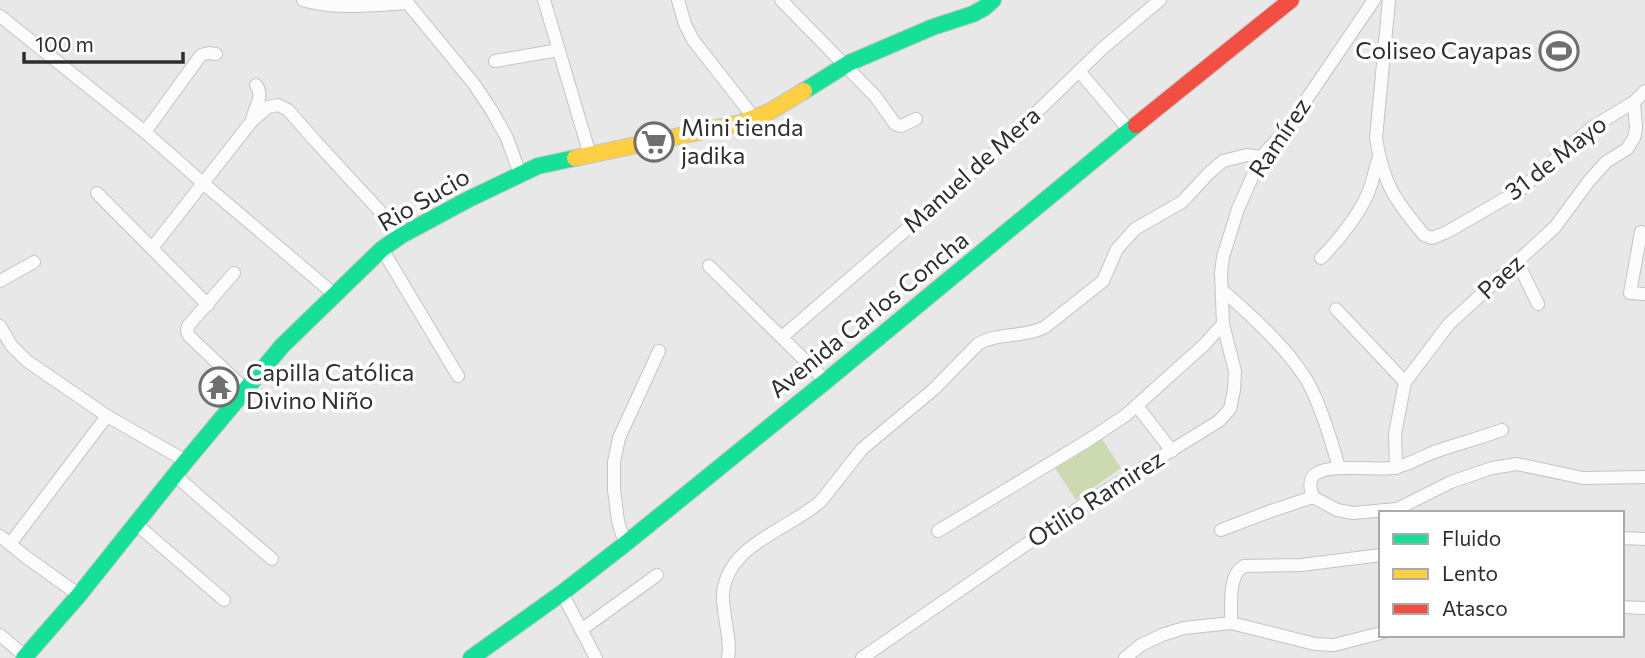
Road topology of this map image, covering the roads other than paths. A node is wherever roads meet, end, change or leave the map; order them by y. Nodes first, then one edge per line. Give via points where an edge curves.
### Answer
1 (303, 0) edge
2 (544, 0) edge
3 (678, 0) edge
4 (781, 0) edge
5 (993, 0) edge
6 (1160, 0) edge
7 (1290, 0) edge
8 (1374, 0) edge
9 (1389, 0) edge
10 (406, 1) edge
11 (0, 16) edge
12 (559, 50) junction
13 (216, 54) dead end
14 (495, 61) dead end
15 (844, 66) junction
16 (1079, 71) junction
17 (256, 85) dead end
18 (1645, 91) edge
19 (1634, 102) junction
20 (755, 119) junction
21 (916, 119) dead end
22 (252, 121) junction
23 (1129, 130) junction
24 (145, 132) junction
25 (590, 155) junction
26 (1261, 157) junction
27 (1379, 158) junction
28 (520, 174) junction
29 (204, 184) junction
30 (97, 193) dead end
31 (1641, 232) dead end
32 (402, 235) junction
33 (152, 248) junction
34 (382, 250) junction
35 (1321, 258) dead end
36 (1517, 261) junction
37 (34, 262) dead end
38 (709, 265) dead end
39 (234, 274) dead end
40 (0, 281) edge
41 (1222, 290) junction
42 (334, 294) junction
43 (1645, 294) edge
44 (1538, 304) dead end
45 (208, 305) junction
46 (1336, 309) dead end
47 (1223, 324) junction
48 (0, 326) edge
49 (782, 337) junction
50 (659, 351) dead end
51 (458, 376) dead end
52 (825, 381) junction
53 (1405, 382) junction
54 (246, 390) junction
55 (1137, 406) junction
56 (107, 416) junction
57 (1502, 430) dead end
58 (1172, 450) junction
59 (186, 461) junction
60 (1339, 468) junction
61 (1396, 468) junction
62 (175, 475) junction
63 (1645, 477) edge
64 (1312, 498) junction
65 (135, 523) junction
66 (1221, 530) dead end
67 (938, 531) dead end
68 (1624, 538) edge
69 (1645, 539) edge
70 (5, 540) edge
71 (625, 544) junction
72 (1379, 555) edge
73 (272, 559) dead end
74 (657, 575) dead end
75 (562, 593) junction
76 (79, 595) junction
77 (224, 600) dead end
78 (1624, 607) edge
79 (1645, 608) edge
80 (1231, 623) junction
81 (581, 630) junction
82 (1379, 634) edge
83 (0, 635) edge
84 (24, 657) edge
85 (471, 658) edge
86 (596, 658) edge
87 (729, 658) edge
88 (862, 658) edge
89 (1125, 658) edge

1 - 10 street via 359,6
2 - 12 street
3 - 20 street via 693,40
4 - 15 street
5 - 15 street, Rio Sucio via 973,14
6 - 16 street, Manuel de Mera
7 - 23 street, Avenida Carlos Concha
8 - 26 street, Ramírez
9 - 27 street, 31 de Mayo via 1376,138
10 - 28 street via 492,111
11 - 24 street
12 - 14 street
12 - 25 street
13 - 24 street via 201,55
15 - 20 street, Rio Sucio
15 - 21 street via 895,124
16 - 23 street
16 - 49 street, Manuel de Mera via 987,160
17 - 22 street via 260,97
18 - 19 street, 31 de Mayo
19 - 27 street, 31 de Mayo via 1591,128 1520,190 1432,238 1424,235 1397,202
19 - 36 street, Paez via 1636,128 1627,149 1606,162 1555,227
20 - 25 street, Rio Sucio
22 - 29 street
22 - 32 street via 268,107 288,110
23 - 52 street, Avenida Carlos Concha
24 - 29 street
25 - 28 street, Rio Sucio
26 - 41 street, Ramírez via 1223,257
26 - 87 street via 1223,161 1182,202 1135,229 1117,249 1103,281 1045,327 978,344 934,389 862,449 821,502 737,559 723,595
27 - 35 street via 1364,201
28 - 32 street, Rio Sucio
29 - 33 street
29 - 42 street
30 - 33 street
31 - 43 street via 1630,293
32 - 34 street, Rio Sucio
33 - 45 street
34 - 42 street, Rio Sucio
34 - 51 street
36 - 44 street
36 - 53 street, Paez via 1449,324
37 - 40 street
38 - 49 street
39 - 45 street
41 - 47 street, Otilio Ramirez
41 - 60 street via 1282,347 1309,384
42 - 54 street, Rio Sucio
45 - 54 street via 188,326 189,336
46 - 53 street
47 - 55 street
47 - 58 street, Otilio Ramirez via 1235,371 1230,409
48 - 56 street via 18,353
49 - 52 street
50 - 71 street via 619,438 614,462 614,490
52 - 71 street, Avenida Carlos Concha
53 - 61 street, Paez via 1395,434
54 - 59 street, Rio Sucio
55 - 58 street
55 - 67 street
56 - 59 street
56 - 70 street
57 - 61 street
58 - 88 street, Otilio Ramirez via 1086,503
59 - 62 street, Rio Sucio
60 - 61 street
60 - 64 street via 1316,473 1310,488
62 - 65 street, Rio Sucio
62 - 73 street
63 - 64 street via 1583,478 1517,464 1451,482 1397,509 1353,513
64 - 66 street
65 - 76 street, Rio Sucio
65 - 77 street
68 - 69 street
70 - 76 street
71 - 75 street, Avenida Carlos Concha
72 - 80 street via 1301,565 1244,566 1234,578
74 - 81 street
75 - 81 street
75 - 85 street, Avenida Carlos Concha
76 - 84 street, Rio Sucio
78 - 79 street
80 - 82 street via 1315,644 1334,645
80 - 89 street via 1162,635
81 - 86 street
83 - 84 street

